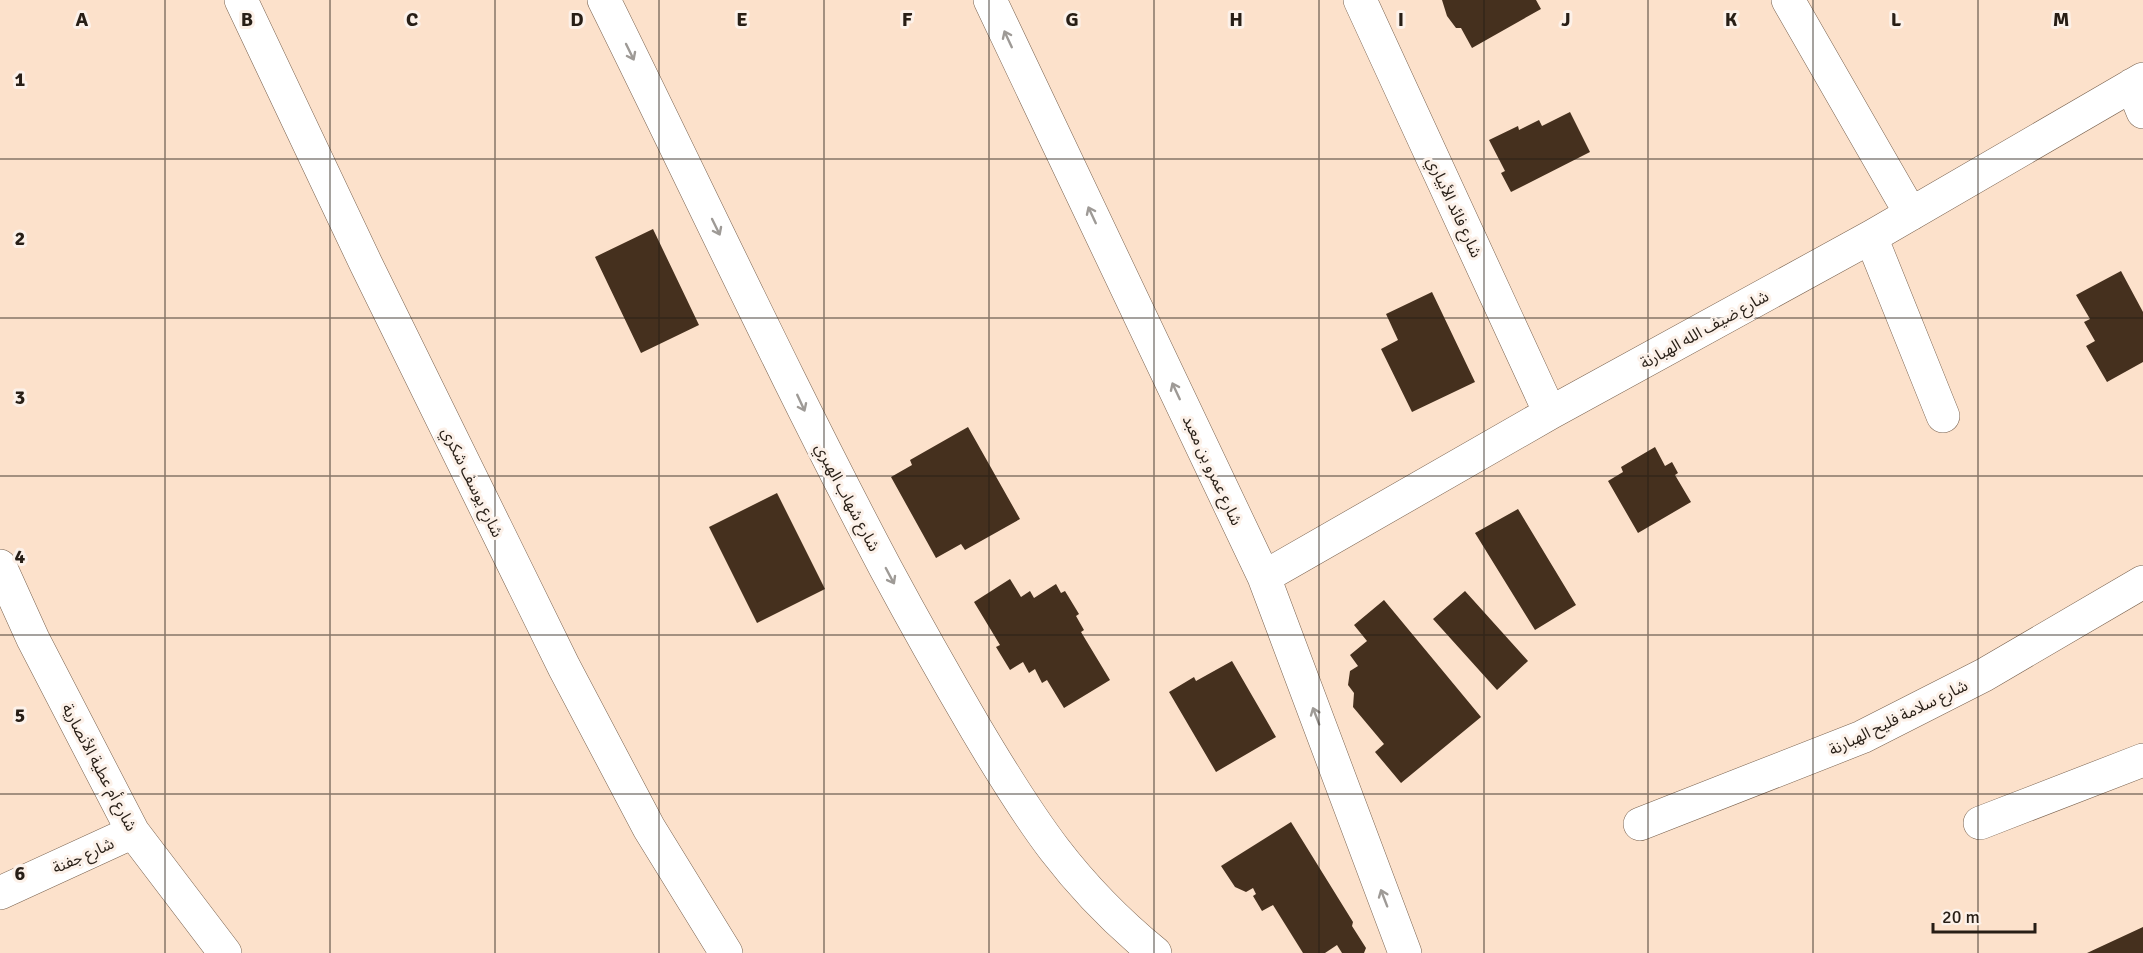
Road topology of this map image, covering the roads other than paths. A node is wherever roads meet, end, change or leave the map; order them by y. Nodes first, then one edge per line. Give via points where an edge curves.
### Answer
1 (241, 0) edge
2 (604, 0) edge
3 (990, 0) edge
4 (1360, 0) edge
5 (1788, 0) edge
6 (2139, 92) edge
7 (1911, 214) junction
8 (1871, 237) junction
9 (1550, 414) junction
10 (1943, 416) dead end
11 (0, 566) edge
12 (1264, 577) junction
13 (2143, 582) edge
14 (2143, 760) edge
15 (1980, 823) dead end
16 (1640, 824) dead end
17 (133, 832) junction
18 (0, 893) edge
19 (225, 953) edge
20 (726, 953) edge
21 (1155, 953) edge
22 (1405, 953) edge

1 - 20 street, شارع يوسف شكري via 564,667 649,828
2 -> 21 street, شارع شهاب الهبري via 824,452 927,646 1046,841 1084,888
12 -> 3 street, شارع عمرو بن معبد
4 - 9 street, شارع فائد الأبياري
5 - 7 street
6 - 7 street, شارع ضيف الله الهبارنة
7 - 8 street, شارع ضيف الله الهبارنة
8 - 9 street, شارع ضيف الله الهبارنة
8 - 10 street
9 - 12 street, شارع ضيف الله الهبارنة
11 - 17 street, شارع أم عطية الأنصارية via 33,639
22 -> 12 street, شارع عمرو بن معبد
13 - 16 street, شارع سلامة فليح الهبارنة via 1984,675 1862,737
14 - 15 street
17 - 18 street, شارع جفنة
17 - 19 street, شارع أم عطية الأنصارية

